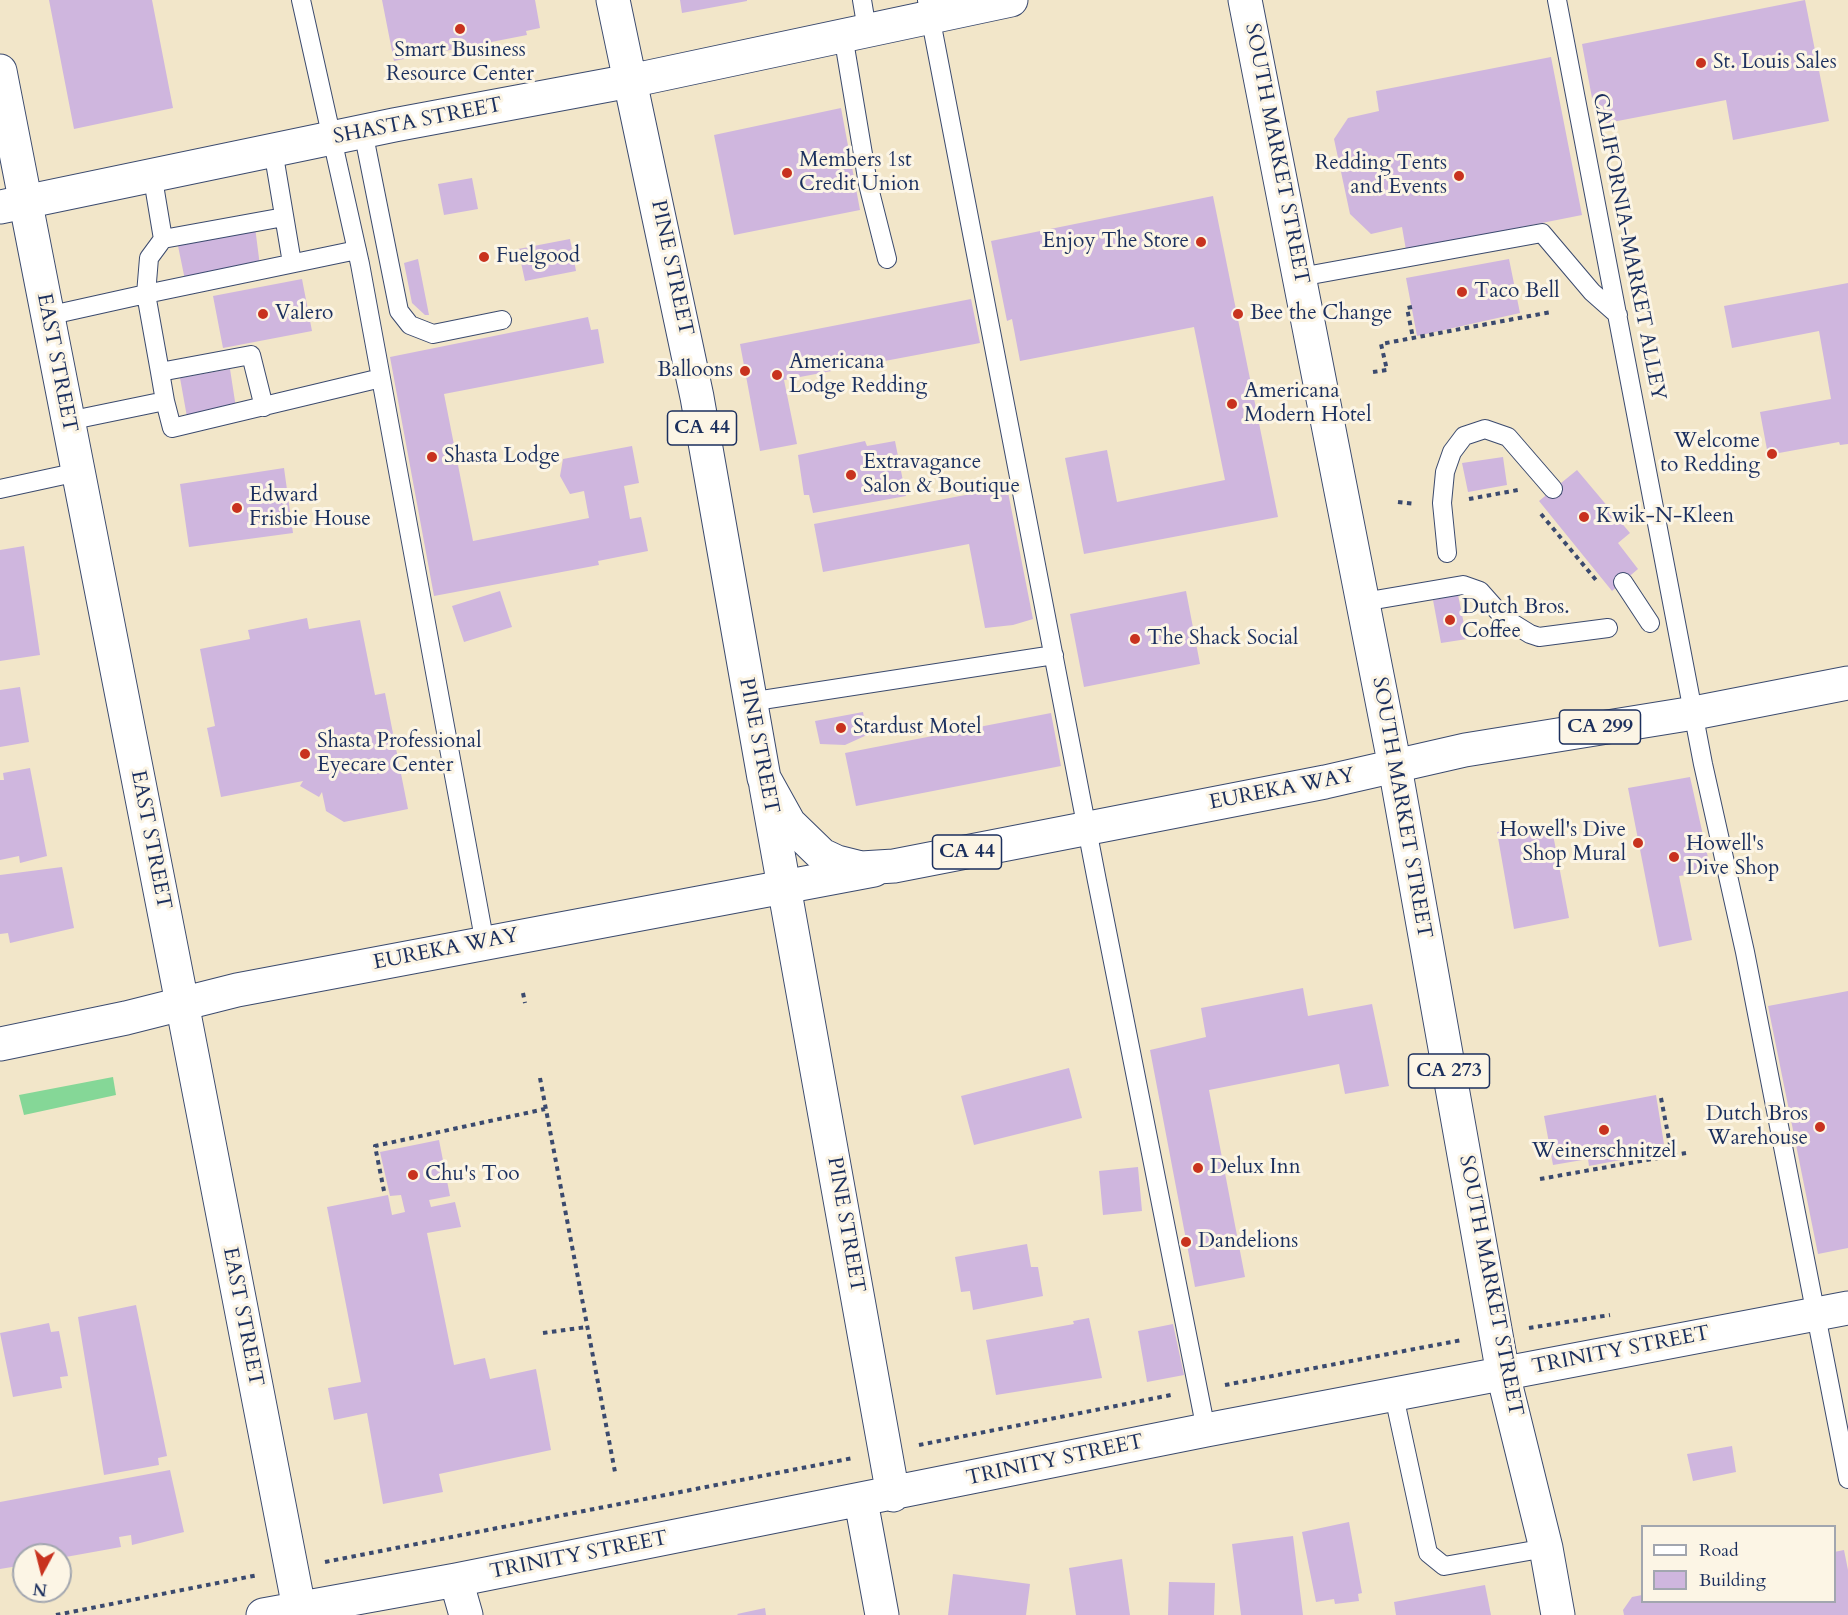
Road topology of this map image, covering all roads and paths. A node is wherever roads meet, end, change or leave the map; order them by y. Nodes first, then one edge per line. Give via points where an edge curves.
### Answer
1 (301, 0) edge
2 (613, 0) edge
3 (1011, 0) edge
4 (1245, 0) edge
5 (1557, 0) edge
6 (929, 9) edge
7 (858, 22) edge
8 (0, 71) edge
9 (630, 81) junction
10 (347, 135) junction
11 (273, 150) junction
12 (152, 173) junction
13 (12, 204) edge
14 (284, 217) junction
15 (163, 239) junction
16 (357, 250) junction
17 (887, 259) dead end
18 (292, 263) junction
19 (1300, 277) junction
20 (146, 294) junction
21 (1412, 306) dead end
22 (1551, 312) dead end
23 (1618, 315) junction
24 (47, 316) junction
25 (502, 320) dead end
26 (1413, 338) junction
27 (160, 372) junction
28 (1373, 372) dead end
29 (381, 378) junction
30 (165, 401) junction
31 (264, 407) junction
32 (68, 421) junction
33 (78, 472) junction
34 (0, 489) edge
35 (1553, 489) dead end
36 (1520, 490) dead end
37 (1460, 501) dead end
38 (1535, 508) dead end
39 (1447, 553) dead end
40 (1623, 582) dead end
41 (1603, 589) dead end
42 (1363, 602) junction
43 (1650, 623) dead end
44 (1608, 628) dead end
45 (1054, 655) junction
46 (1848, 683) edge
47 (750, 702) junction
48 (1694, 713) junction
49 (1395, 767) junction
50 (764, 778) junction
51 (1087, 827) junction
52 (894, 866) junction
53 (785, 886) junction
54 (485, 944) junction
55 (523, 993) dead end
56 (525, 1003) dead end
57 (182, 1004) junction
58 (0, 1044) edge
59 (540, 1078) dead end
60 (1661, 1098) dead end
61 (545, 1109) junction
62 (1686, 1153) dead end
63 (1672, 1155) junction
64 (1540, 1179) dead end
65 (384, 1191) dead end
66 (1848, 1308) edge
67 (1815, 1314) junction
68 (587, 1327) junction
69 (543, 1333) dead end
70 (1503, 1374) junction
71 (1394, 1396) junction
72 (1206, 1430) junction
73 (615, 1472) dead end
74 (1848, 1479) edge
75 (893, 1495) junction
76 (861, 1501) junction
77 (1545, 1548) junction
78 (456, 1580) junction
79 (299, 1608) junction
80 (262, 1615) edge
81 (466, 1615) edge
82 (882, 1615) edge
83 (1558, 1615) edge

1 - 10 lane via 320,96
2 - 9 main road, PINE STREET
3 - 6 main road, SHASTA STREET
4 - 19 main road, SOUTH MARKET STREET
5 - 23 lane, CALIFORNIA-MARKET ALLEY
6 - 7 main road, SHASTA STREET
6 - 45 lane
7 - 9 main road, SHASTA STREET
7 - 17 lane via 868,184
8 - 13 main road, EAST STREET
9 - 10 main road, SHASTA STREET
9 - 47 main road, PINE STREET / CA 44 via 697,397
10 - 11 main road, SHASTA STREET
10 - 16 lane
10 - 25 lane via 399,311 410,325 433,334
11 - 12 main road, SHASTA STREET
11 - 14 lane
12 - 13 main road, SHASTA STREET
12 - 15 lane
13 - 24 main road, EAST STREET
14 - 15 lane
14 - 18 lane
15 - 20 lane via 149,258
16 - 18 lane
16 - 29 lane
18 - 20 lane
19 - 23 lane via 1542,232
19 - 42 main road, SOUTH MARKET STREET
20 - 24 lane
20 - 27 lane
21 - 26 path via 1407,308
22 - 26 path
23 - 48 lane, CALIFORNIA-MARKET ALLEY
24 - 32 main road, EAST STREET
26 - 28 path via 1381,345 1387,370
27 - 30 lane
27 - 31 lane via 250,355
29 - 31 lane
29 - 54 lane
30 - 31 lane via 172,428
30 - 32 lane
32 - 33 main road, EAST STREET
33 - 34 lane
33 - 57 main road, EAST STREET
35 - 39 lane via 1508,437 1485,429 1464,436 1452,452 1446,472 1442,503
36 - 37 path
38 - 41 path
40 - 43 lane
42 - 44 lane via 1463,585 1480,591 1504,618 1539,637
42 - 49 main road, SOUTH MARKET STREET
45 - 47 lane
45 - 51 lane
46 - 48 main road, EUREKA WAY / CA 299
47 - 50 main road, PINE STREET / CA 44
48 - 49 main road, EUREKA WAY / CA 299 via 1508,743
48 - 67 lane, CALIFORNIA-MARKET ALLEY
49 - 51 main road, EUREKA WAY / CA 44
49 - 70 main road, SOUTH MARKET STREET / CA 273
50 - 52 main road, EUREKA WAY / CA 44 via 789,824 822,855 861,868
50 - 53 main road, PINE STREET
51 - 52 main road, EUREKA WAY / CA 44
51 - 72 lane
52 - 53 main road, EUREKA WAY
53 - 54 main road, EUREKA WAY
53 - 75 main road, PINE STREET
54 - 57 main road, EUREKA WAY via 237,990
55 - 56 path
57 - 58 main road, EUREKA WAY
57 - 79 main road, EAST STREET
59 - 61 path
60 - 63 path
61 - 65 path via 375,1146
61 - 68 path
62 - 63 path
63 - 64 path
66 - 67 main road, TRINITY STREET
67 - 70 main road, TRINITY STREET
67 - 74 lane, CALIFORNIA-MARKET ALLEY
68 - 69 path
68 - 73 path
70 - 71 main road, TRINITY STREET
70 - 77 main road, SOUTH MARKET STREET / CA 273
71 - 72 main road, TRINITY STREET
71 - 77 lane via 1428,1553 1444,1566
72 - 75 main road, TRINITY STREET
75 - 76 main road, TRINITY STREET
76 - 78 main road, TRINITY STREET
76 - 82 main road
77 - 83 main road, SOUTH MARKET STREET / CA 273
78 - 79 main road, TRINITY STREET
78 - 81 main road
79 - 80 main road, TRINITY STREET

